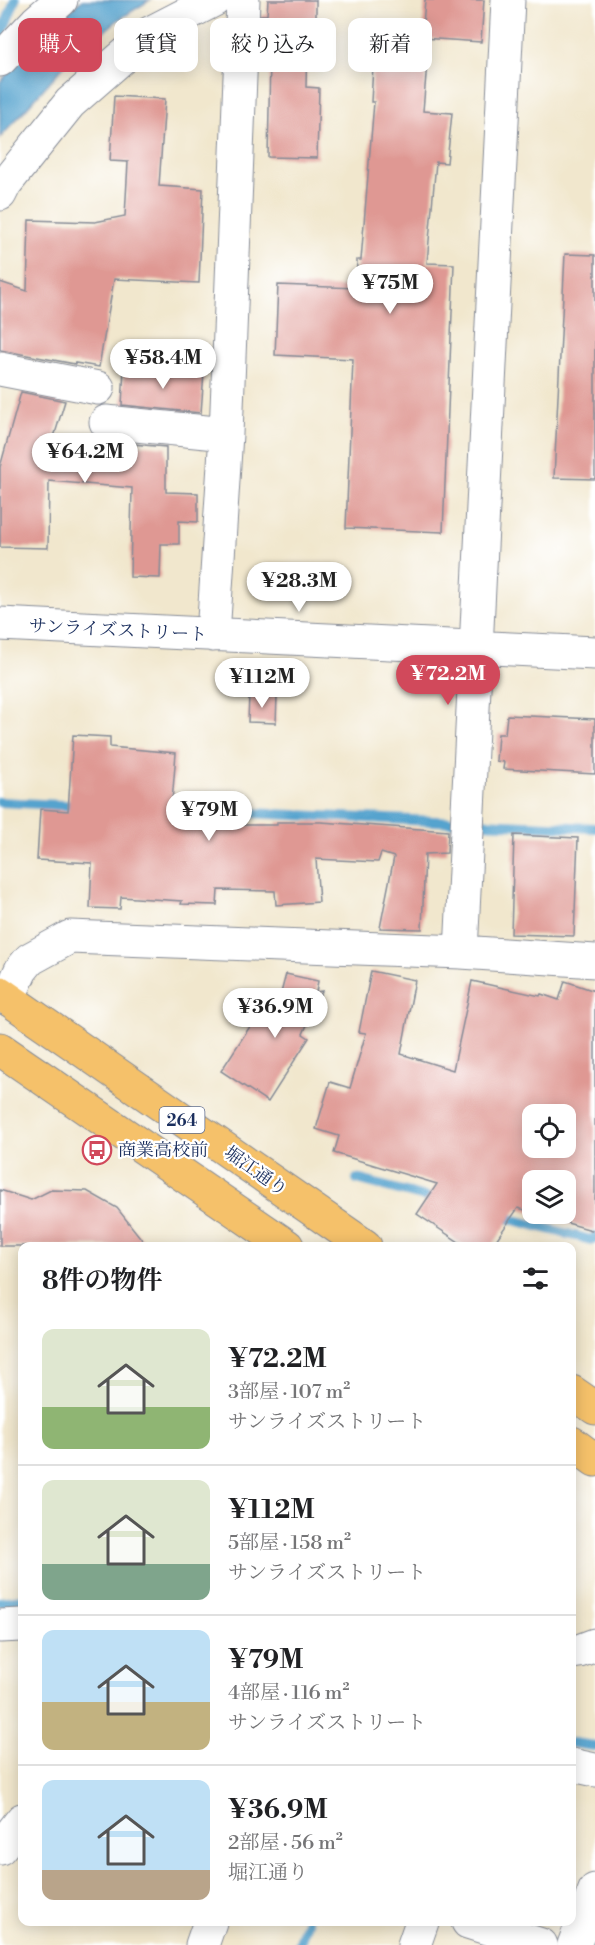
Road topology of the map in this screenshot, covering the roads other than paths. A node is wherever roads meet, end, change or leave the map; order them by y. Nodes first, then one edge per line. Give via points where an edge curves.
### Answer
1 (61, 0) edge
2 (214, 0) edge
3 (243, 0) edge
4 (508, 0) edge
5 (0, 60) edge
6 (2, 186) edge
7 (0, 369) edge
8 (98, 388) dead end
9 (106, 422) dead end
10 (226, 434) junction
11 (0, 624) edge
12 (213, 635) junction
13 (476, 648) junction
14 (595, 653) edge
15 (461, 952) junction
16 (595, 961) edge
17 (4, 996) edge
18 (0, 1049) edge
19 (281, 1242) edge
20 (359, 1242) edge
21 (576, 1395) edge
22 (595, 1408) edge
23 (576, 1446) edge
24 (595, 1460) edge
25 (18, 1625) edge
26 (0, 1626) edge
27 (595, 1645) edge
28 (576, 1651) edge
29 (576, 1766) edge
30 (595, 1770) edge
31 (18, 1825) edge
32 (0, 1848) edge
33 (595, 1890) edge
34 (209, 1926) edge
35 (421, 1926) edge
36 (481, 1926) edge
37 (202, 1945) edge
38 (414, 1945) edge
39 (541, 1945) edge
40 (574, 1945) edge

1 - 5 street
2 - 6 street via 150,33 79,95
3 - 10 street
4 - 13 street
7 - 8 street
9 - 10 street
10 - 12 street
11 - 12 street, サンライズストリート
12 - 13 street, サンライズストリート
13 - 14 street, サンライズストリート
13 - 15 street
15 - 16 street
15 - 17 street via 70,937 30,958
17 - 20 highway, 堀江通り / 264
18 - 19 highway, 264
21 - 22 highway
23 - 24 highway
25 - 26 street
27 - 28 street
29 - 30 street
31 - 32 street
33 - 40 street
34 - 37 street
35 - 38 street
36 - 39 street

